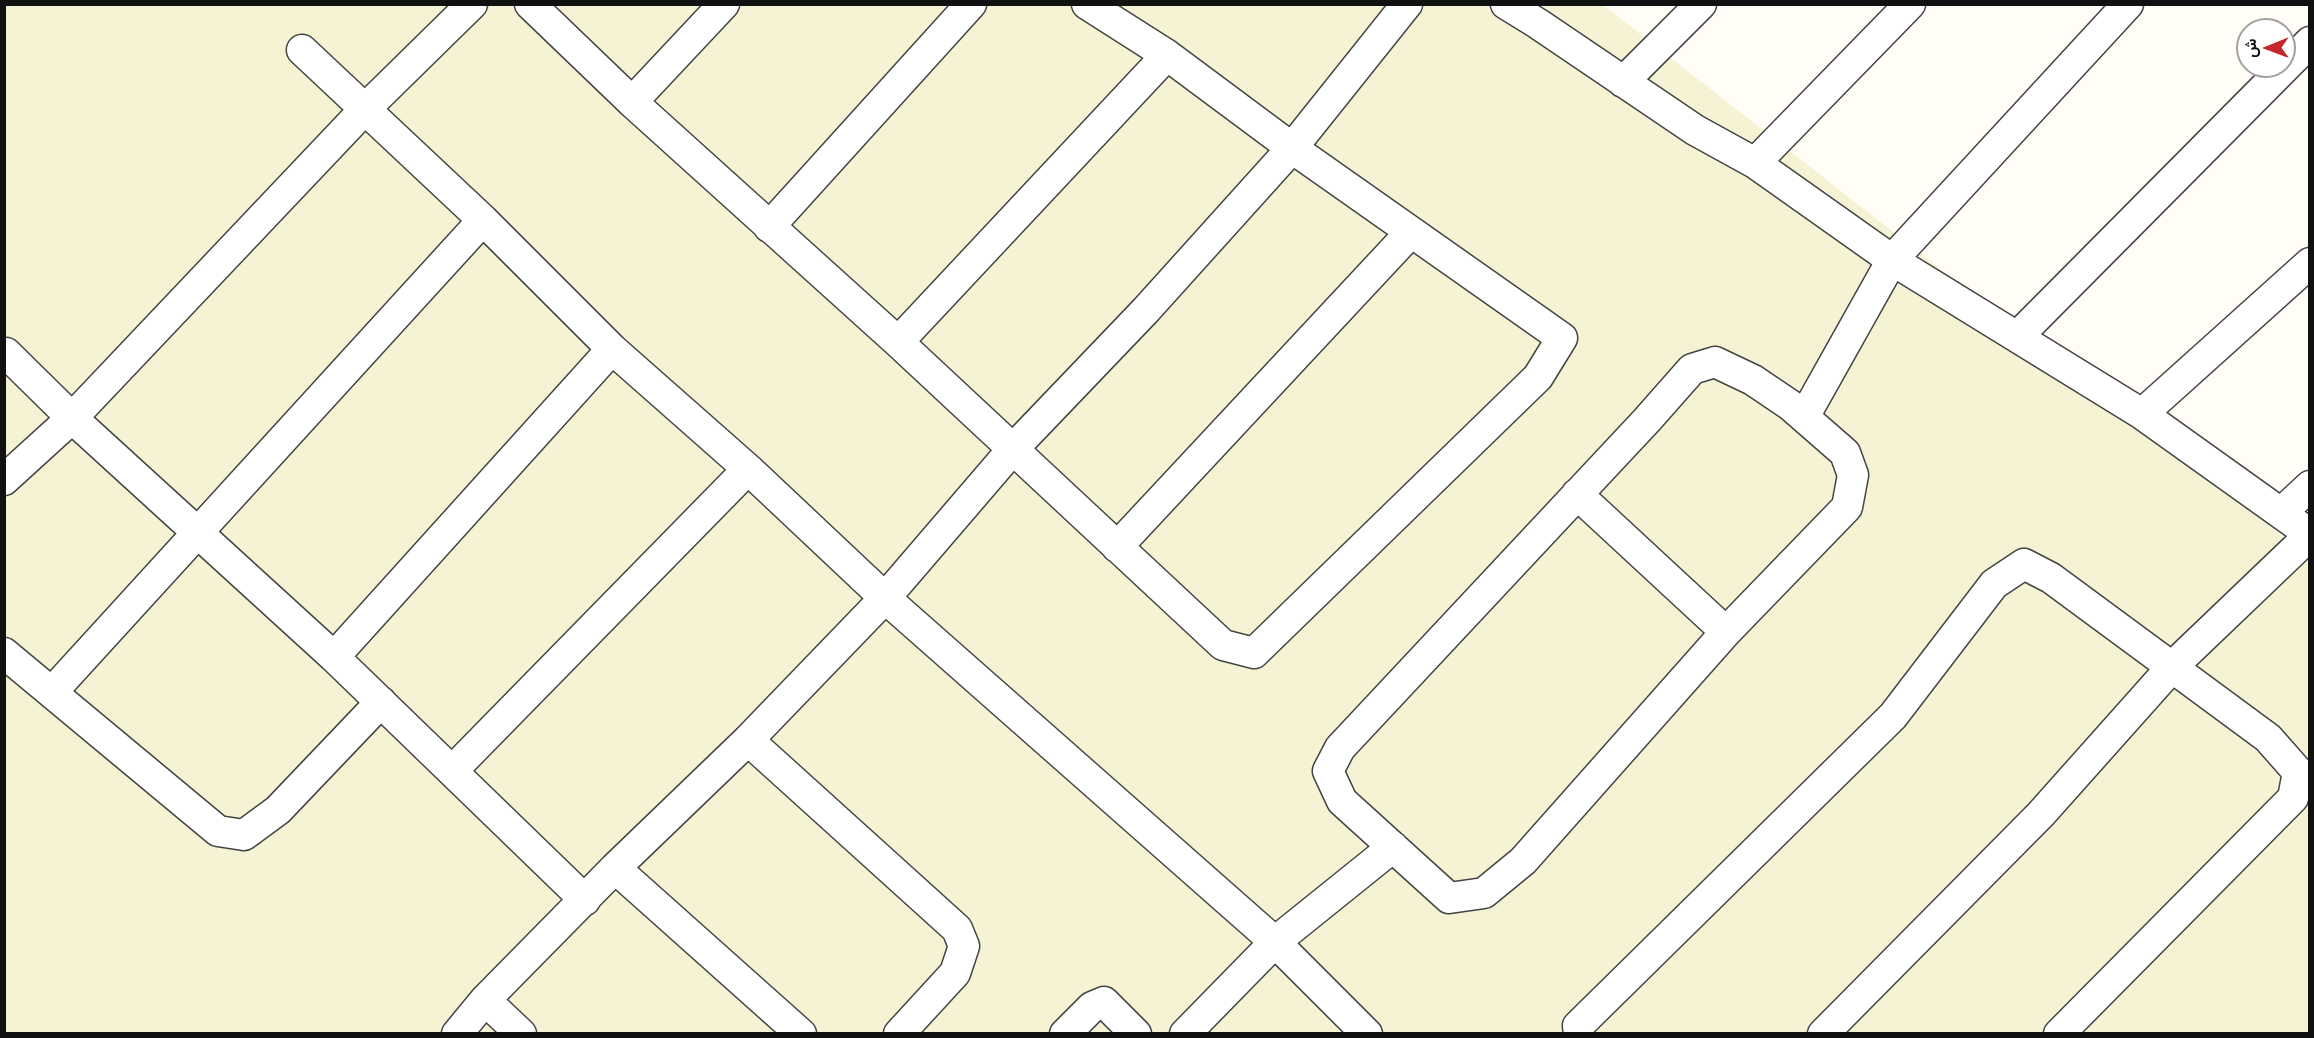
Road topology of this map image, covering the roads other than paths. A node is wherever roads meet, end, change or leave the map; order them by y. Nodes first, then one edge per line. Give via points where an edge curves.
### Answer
1 (472, 4) edge
2 (530, 4) edge
3 (724, 4) edge
4 (972, 4) edge
5 (1087, 4) edge
6 (1407, 4) edge
7 (1506, 4) edge
8 (1701, 4) edge
9 (1910, 4) edge
10 (2128, 4) edge
11 (2310, 42) edge
12 (302, 50) dead end
13 (1167, 55) junction
14 (1623, 82) junction
15 (632, 102) junction
16 (365, 109) junction
17 (1292, 148) junction
18 (1755, 163) junction
19 (483, 220) junction
20 (769, 227) junction
21 (1411, 232) junction
22 (1892, 260) junction
23 (2310, 263) edge
24 (2018, 336) junction
25 (898, 342) junction
26 (612, 349) junction
27 (6, 353) dead end
28 (2142, 414) junction
29 (1804, 417) junction
30 (72, 418) junction
31 (1012, 450) junction
32 (748, 469) junction
33 (4, 480) edge
34 (2310, 486) edge
35 (1577, 494) junction
36 (2281, 513) junction
37 (198, 531) junction
38 (2310, 534) edge
39 (1117, 547) junction
40 (885, 598) junction
41 (1726, 632) junction
42 (4, 653) edge
43 (334, 657) junction
44 (2172, 667) junction
45 (53, 691) junction
46 (381, 702) junction
47 (748, 740) junction
48 (453, 770) junction
49 (1393, 847) junction
50 (615, 868) junction
51 (585, 900) junction
52 (1275, 942) junction
53 (485, 1000) junction
54 (457, 1034) edge
55 (521, 1034) edge
56 (801, 1034) edge
57 (899, 1034) edge
58 (1065, 1034) edge
59 (1136, 1034) edge
60 (1185, 1034) edge
61 (1367, 1034) edge
62 (1579, 1034) edge
63 (1823, 1034) edge
64 (2058, 1034) edge

1 - 16 street
2 - 15 street
3 - 15 street
4 - 20 street
5 - 13 street
6 - 17 street
7 - 14 street
8 - 14 street
9 - 18 street
10 - 22 street
11 - 24 street
12 - 16 street
13 - 17 street
13 - 25 street
14 - 18 street via 1695,130
15 - 20 street
16 - 19 street
16 - 30 street
17 - 21 street
17 - 31 street via 1146,310
18 - 22 street
19 - 26 street
19 - 37 street
20 - 25 street
21 - 39 street
21 - 39 street via 1562,339 1538,377 1254,653 1223,645
22 - 24 street
22 - 29 street
23 - 28 street
24 - 28 street
25 - 31 street
26 - 32 street
26 - 43 street
27 - 30 street
28 - 36 street
29 - 35 street via 1753,380 1714,362 1692,369
29 - 41 street via 1845,453 1853,475 1847,507
30 - 33 street
30 - 37 street
31 - 39 street
31 - 40 street
32 - 40 street
32 - 48 street
34 - 36 street
35 - 41 street
35 - 49 street via 1340,748 1328,771 1342,801
36 - 38 street
37 - 43 street
37 - 45 street
38 - 44 street
40 - 47 street
40 - 52 street
41 - 49 street via 1523,861 1484,893 1449,898
42 - 45 street
43 - 46 street
44 - 62 street via 2051,578 2024,564 1994,584 1893,716 1578,1026
44 - 63 street via 2041,814
44 - 64 street via 2268,738 2298,772 2293,798
45 - 46 street via 218,831 244,835 278,810
46 - 48 street
47 - 50 street
47 - 57 street via 957,929 964,946 955,973
48 - 51 street
49 - 52 street
50 - 51 street
50 - 56 street
51 - 53 street
52 - 60 street
52 - 61 street
53 - 54 street
53 - 55 street
58 - 59 street via 1092,1007 1104,1002

